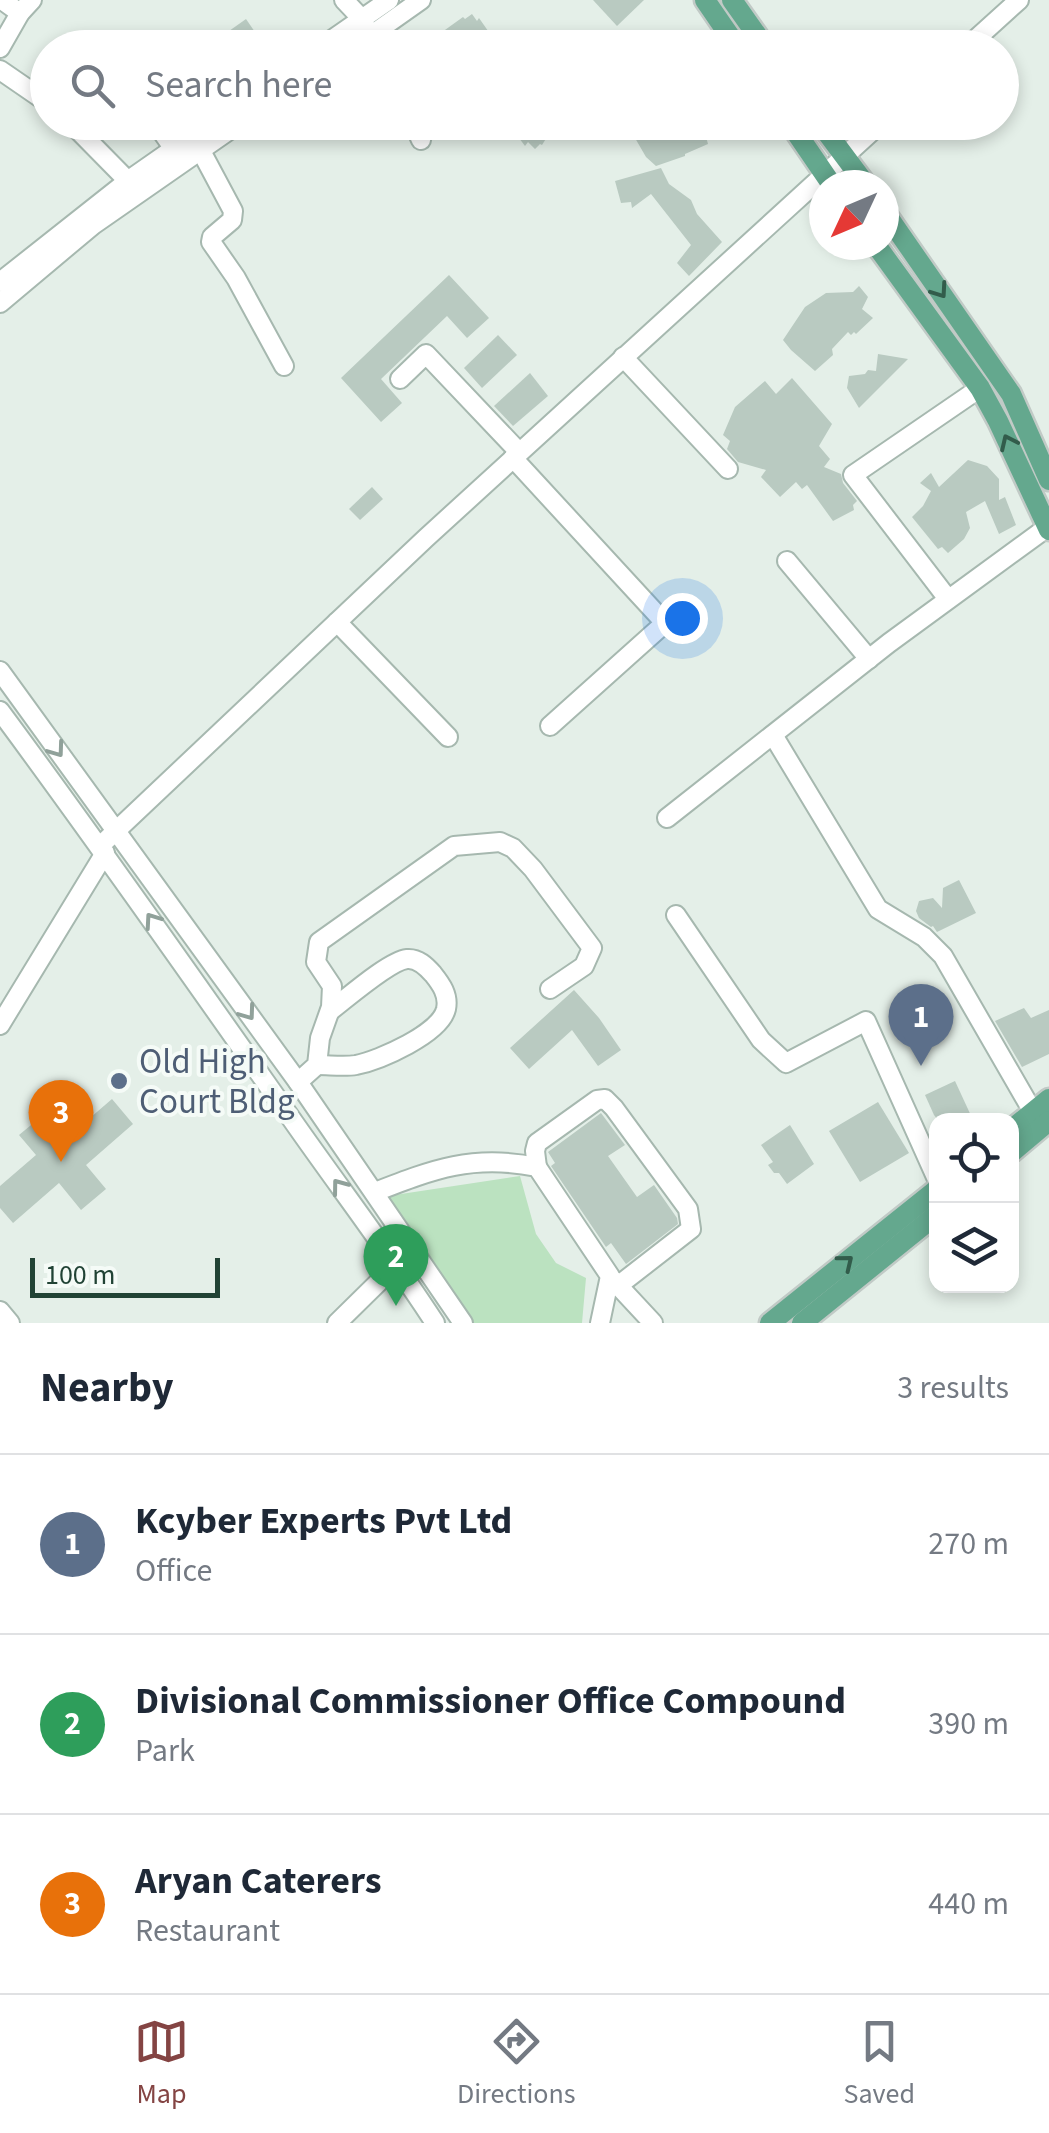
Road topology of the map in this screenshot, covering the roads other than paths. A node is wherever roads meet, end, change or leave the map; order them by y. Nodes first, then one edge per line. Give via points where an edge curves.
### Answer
1 (2, 0) edge
2 (344, 0) edge
3 (389, 0) edge
4 (421, 0) edge
5 (706, 0) edge
6 (732, 0) edge
7 (1019, 0) edge
8 (26, 6) edge
9 (366, 30) edge
10 (371, 30) edge
11 (375, 30) edge
12 (726, 30) edge
13 (753, 30) edge
14 (986, 30) edge
15 (0, 48) edge
16 (0, 70) edge
17 (30, 91) edge
18 (91, 140) edge
19 (163, 140) edge
20 (201, 140) edge
21 (801, 140) edge
22 (833, 140) edge
23 (862, 140) edge
24 (197, 142) junction
25 (845, 156) junction
26 (170, 157) junction
27 (821, 170) edge
28 (835, 170) edge
29 (855, 170) edge
30 (140, 182) junction
31 (809, 196) edge
32 (899, 233) edge
33 (887, 260) edge
34 (0, 282) edge
35 (0, 303) edge
36 (623, 357) junction
37 (284, 366) dead end
38 (400, 379) dead end
39 (980, 388) junction
40 (516, 455) junction
41 (728, 469) dead end
42 (1049, 480) edge
43 (1048, 527) edge
44 (787, 561) dead end
45 (948, 598) junction
46 (337, 622) junction
47 (868, 659) junction
48 (0, 671) edge
49 (0, 710) edge
50 (550, 726) dead end
51 (773, 734) junction
52 (448, 737) dead end
53 (668, 818) dead end
54 (116, 832) junction
55 (103, 850) junction
56 (676, 916) dead end
57 (550, 989) dead end
58 (330, 1011) junction
59 (0, 1026) edge
60 (317, 1065) junction
61 (298, 1082) junction
62 (1044, 1111) edge
63 (1019, 1125) edge
64 (1019, 1143) edge
65 (929, 1162) edge
66 (537, 1167) junction
67 (375, 1192) junction
68 (929, 1196) edge
69 (929, 1222) edge
70 (397, 1264) junction
71 (614, 1280) junction
72 (0, 1312) edge
73 (10, 1323) edge
74 (337, 1323) edge
75 (435, 1323) edge
76 (463, 1323) edge
77 (600, 1323) edge
78 (653, 1323) edge
79 (770, 1323) edge
80 (802, 1323) edge

1 - 8 street
2 - 9 street
3 - 10 street
4 - 11 street
5 - 12 main road
6 - 13 main road
7 - 14 street
8 - 15 street
16 - 17 street
18 - 30 street
19 - 26 street
20 - 24 street
21 - 27 main road
22 - 25 main road
23 - 25 street
24 - 26 street
24 - 37 street via 233,211 211,242
25 - 28 street
25 - 29 main road
26 - 30 street
30 - 34 street
30 - 35 street
31 - 36 street
32 -> 42 main road via 1011,394
33 - 39 main road
36 - 40 street
36 - 41 street
38 - 40 street via 426,354
43 -> 39 main road
39 - 45 street via 853,475
40 - 46 street
40 - 50 street via 665,623
43 - 45 street
44 - 47 street
45 - 47 street
46 - 52 street
46 - 54 street
47 - 51 street
48 -> 54 street
49 - 55 street
51 - 53 street
51 - 62 street via 878,909 942,956
54 - 55 street
54 -> 61 street
55 - 59 street
70 -> 55 street
56 - 65 street via 761,1040 786,1063 866,1021
57 - 58 street via 584,966 592,948 513,848 500,842 454,846 319,942 316,962 332,986
58 - 60 street
58 - 60 street via 404,959 428,968 446,996 446,1013 395,1052 352,1066
60 - 61 street
61 - 67 street
62 - 63 main road
62 - 64 main road
66 - 67 street via 484,1161 436,1168
66 - 71 street
66 - 71 street via 538,1143 605,1100 688,1209 691,1229
67 - 76 street
79 -> 68 main road
69 - 80 main road
70 - 74 street
70 - 75 street
71 - 77 street
71 - 78 street
72 - 73 street

